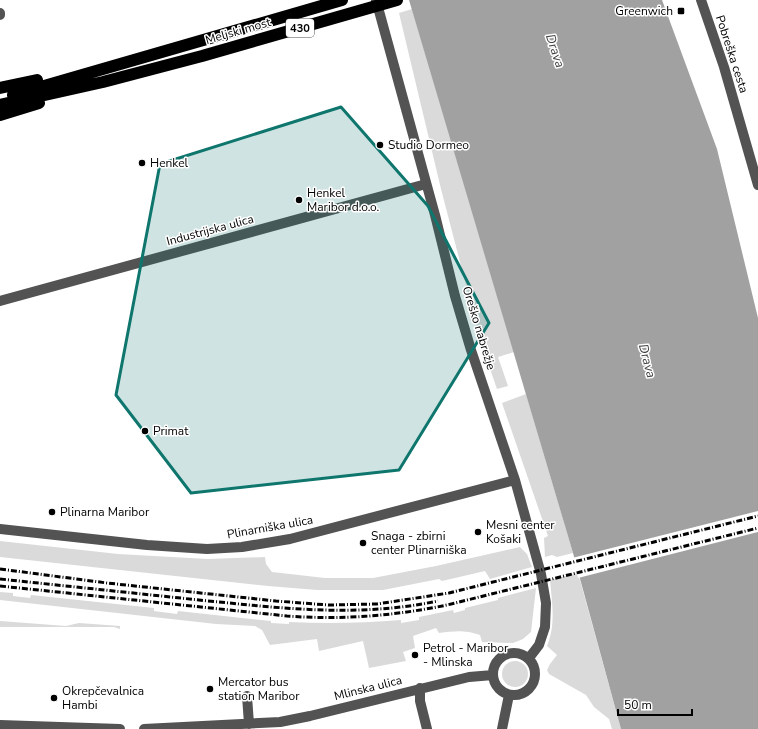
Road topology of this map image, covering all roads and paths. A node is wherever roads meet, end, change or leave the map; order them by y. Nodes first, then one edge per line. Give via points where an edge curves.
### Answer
1 (342, 0) edge
2 (376, 0) edge
3 (397, 0) edge
4 (701, 0) edge
5 (99, 69) junction
6 (103, 82) junction
7 (0, 88) edge
8 (0, 98) edge
9 (0, 105) edge
10 (0, 115) edge
11 (426, 184) junction
12 (758, 184) edge
13 (0, 301) edge
14 (515, 480) junction
15 (0, 529) edge
16 (528, 658) junction
17 (493, 674) junction
18 (420, 688) junction
19 (509, 695) junction
20 (247, 696) dead end
21 (249, 724) junction
22 (0, 725) edge
23 (120, 729) edge
24 (144, 729) edge
25 (427, 729) edge
26 (502, 729) edge

1 - 5 highway, Meljski most / 430
2 - 11 street, Oreško nabrežje
3 - 6 highway, Meljski most / 430
4 - 12 street, Pobreška cesta via 724,67
5 - 7 highway
5 - 8 highway, 430
6 - 9 highway, 430
6 - 10 highway
11 - 13 street, Industrijska ulica
11 - 14 street, Oreško nabrežje via 469,344
14 - 15 street, Plinarniška ulica via 290,539 242,547 207,549 147,545
14 - 16 street, Oreško nabrežje via 541,574 546,603 542,638
16 - 17 street via 515,653 506,655 498,661
16 - 19 street via 535,672 533,685 522,694
17 - 18 street, Mlinska ulica
17 - 19 street via 499,690
18 - 21 street, Mlinska ulica via 310,716 280,722
18 - 25 street via 420,701
19 - 26 street
20 - 21 street
21 - 24 street, Mlinska ulica
22 - 23 street

